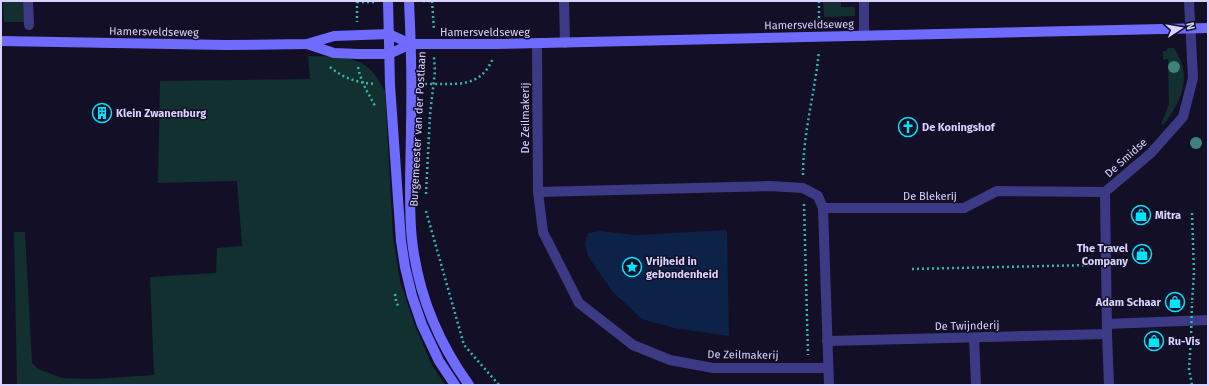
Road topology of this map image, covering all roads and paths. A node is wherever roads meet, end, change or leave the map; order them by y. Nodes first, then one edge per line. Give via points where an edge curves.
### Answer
1 (28, 1) edge
2 (357, 1) edge
3 (388, 1) edge
4 (410, 1) edge
5 (432, 1) edge
6 (564, 1) edge
7 (818, 1) edge
8 (864, 1) edge
9 (1189, 1) edge
10 (29, 26) dead end
11 (1208, 28) edge
12 (1190, 29) junction
13 (357, 34) junction
14 (389, 34) junction
15 (864, 36) junction
16 (819, 37) junction
17 (1, 41) edge
18 (565, 43) junction
19 (307, 44) junction
20 (411, 44) junction
21 (434, 44) junction
22 (537, 44) junction
23 (389, 54) junction
24 (538, 192) junction
25 (1105, 192) junction
26 (426, 194) dead end
27 (823, 208) junction
28 (425, 210) dead end
29 (1192, 213) dead end
30 (1106, 264) junction
31 (912, 269) dead end
32 (1208, 320) edge
33 (1107, 329) junction
34 (974, 338) junction
35 (827, 341) junction
36 (828, 368) junction
37 (455, 385) edge
38 (469, 385) edge
39 (499, 385) edge
40 (829, 385) edge
41 (976, 385) edge
42 (1109, 385) edge
43 (1192, 385) edge

1 - 10 street
2 - 13 path
3 - 14 street, Burgemeester van der Postlaan
4 - 20 street, Burgemeester van der Postlaan
5 - 21 path, Burgemeester van der Postlaan
6 - 18 street
7 - 16 path
8 - 15 street
9 - 12 street, De Smidse
11 - 12 street, Hamersveldseweg
12 - 15 street, Hamersveldseweg
12 - 25 street, De Smidse via 1193,78 1183,117 1151,153
13 - 14 street, Hamersveldseweg
13 - 19 street, Hamersveldseweg via 334,36
14 - 20 street, Hamersveldseweg
14 - 23 street, Burgemeester van der Postlaan
15 - 16 street, Hamersveldseweg
16 - 18 street, Hamersveldseweg
17 - 19 street, Hamersveldseweg
18 - 22 street, Hamersveldseweg
19 - 23 street, Hamersveldseweg via 334,53
20 - 21 street, Hamersveldseweg
20 - 23 street, Hamersveldseweg
20 - 38 street, Burgemeester van der Postlaan via 410,216 414,253 432,318 447,351
21 - 22 street, Hamersveldseweg
21 - 26 path, Burgemeester van der Postlaan via 435,71
22 - 24 street, De Zeilmakerij
23 - 37 street, Burgemeester van der Postlaan via 401,241 405,267 422,326
24 - 27 street via 770,186 804,188 818,196
24 - 36 street, De Zeilmakerij via 543,232 579,303 633,345 670,360 713,368
25 - 27 street, De Blekerij via 997,191 964,208
25 - 30 street, De Smidse
27 - 35 street
28 - 39 path, Burgemeester van der Postlaan via 464,345
29 - 43 path, bridge via 1194,273 1189,369
30 - 31 path
30 - 33 street, De Smidse
32 - 33 street, De Twijnderij
33 - 34 street, De Twijnderij
33 - 42 street, De Smidse
34 - 35 street, De Twijnderij
34 - 41 street
35 - 36 street
36 - 40 street

